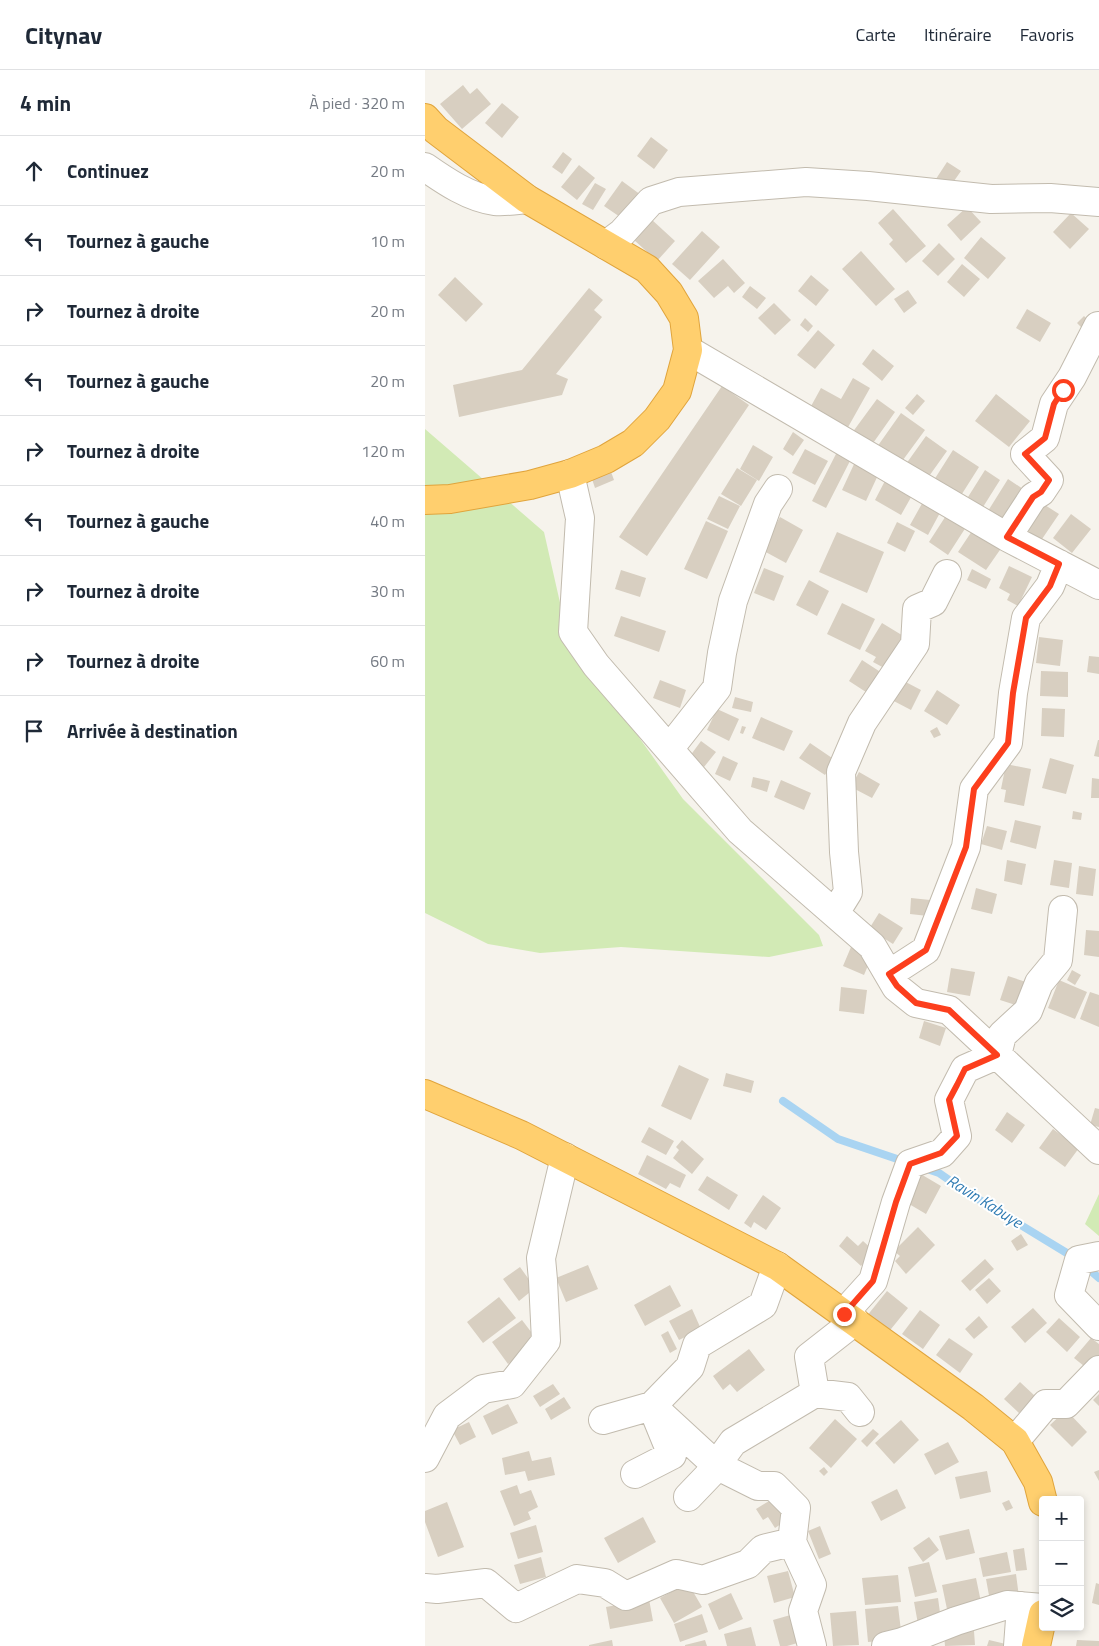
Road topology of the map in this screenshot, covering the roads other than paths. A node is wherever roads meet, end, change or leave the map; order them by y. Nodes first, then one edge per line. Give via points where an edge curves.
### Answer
1 (425, 118) edge
2 (425, 167) edge
3 (527, 199) junction
4 (1099, 202) edge
5 (607, 245) junction
6 (1097, 326) dead end
7 (688, 350) junction
8 (570, 474) junction
9 (778, 489) dead end
10 (425, 500) edge
11 (1007, 537) junction
12 (1059, 564) junction
13 (947, 574) dead end
14 (1099, 586) edge
15 (669, 749) junction
16 (1063, 910) dead end
17 (835, 913) junction
18 (889, 974) junction
19 (997, 1055) junction
20 (425, 1094) edge
21 (1099, 1150) edge
22 (565, 1157) junction
23 (1099, 1256) edge
24 (777, 1266) junction
25 (849, 1317) junction
26 (1099, 1326) edge
27 (1099, 1370) edge
28 (815, 1393) junction
29 (652, 1406) junction
30 (860, 1412) dead end
31 (603, 1420) dead end
32 (1015, 1441) junction
33 (425, 1458) edge
34 (716, 1465) junction
35 (635, 1474) dead end
36 (1041, 1496) edge
37 (688, 1497) dead end
38 (792, 1542) junction
39 (425, 1588) edge
40 (1036, 1609) edge
41 (812, 1646) edge
42 (886, 1646) edge
43 (1018, 1646) edge
44 (1036, 1646) edge

1 - 3 highway via 435,130
2 - 3 street via 472,195 495,201
3 - 5 highway
4 - 5 street via 1050,198 991,200 806,182 679,192 651,201
5 - 7 highway via 647,269 669,293 684,318
6 - 11 street via 1072,377 1054,404 1045,438 1025,454 1049,480 1033,497
7 - 8 highway via 677,391 657,419 633,443
7 - 11 street
8 - 10 highway via 489,493
8 - 15 street via 580,518 573,632 596,665
9 - 15 street via 768,504 733,602 717,688
11 - 12 street
12 - 14 street
12 - 18 street via 1050,586 1026,618 1008,743 974,789 966,847 926,950
13 - 17 street via 933,602 917,609 915,644 862,724 841,772 849,892
15 - 17 street via 740,831
16 - 19 street via 1058,960 1039,983 1028,1011 1002,1035
17 - 18 street via 872,946
18 - 19 street via 916,1003 949,1010
19 - 21 street
19 - 25 street via 965,1069 949,1100 957,1136 941,1153 910,1164 873,1281
20 - 22 highway
22 - 24 highway
22 - 33 street via 541,1258 546,1341 512,1384 483,1389 447,1416
23 - 26 street via 1079,1260 1069,1295
24 - 25 highway
24 - 29 street via 763,1305 697,1345 690,1367
25 - 28 street via 809,1357
25 - 32 highway
27 - 32 street via 1067,1404 1046,1404
28 - 30 street via 848,1397
28 - 34 street via 733,1442
29 - 31 street
29 - 34 street
29 - 35 street via 672,1455
32 - 36 highway
34 - 37 street
34 - 38 street via 758,1486 774,1486 796,1508
38 - 39 street via 763,1549 748,1564 703,1580 676,1574 626,1596 605,1582 577,1579 516,1608 486,1583
38 - 41 street via 813,1585 803,1612
40 - 42 street via 1007,1605
40 - 43 street
40 - 44 highway

